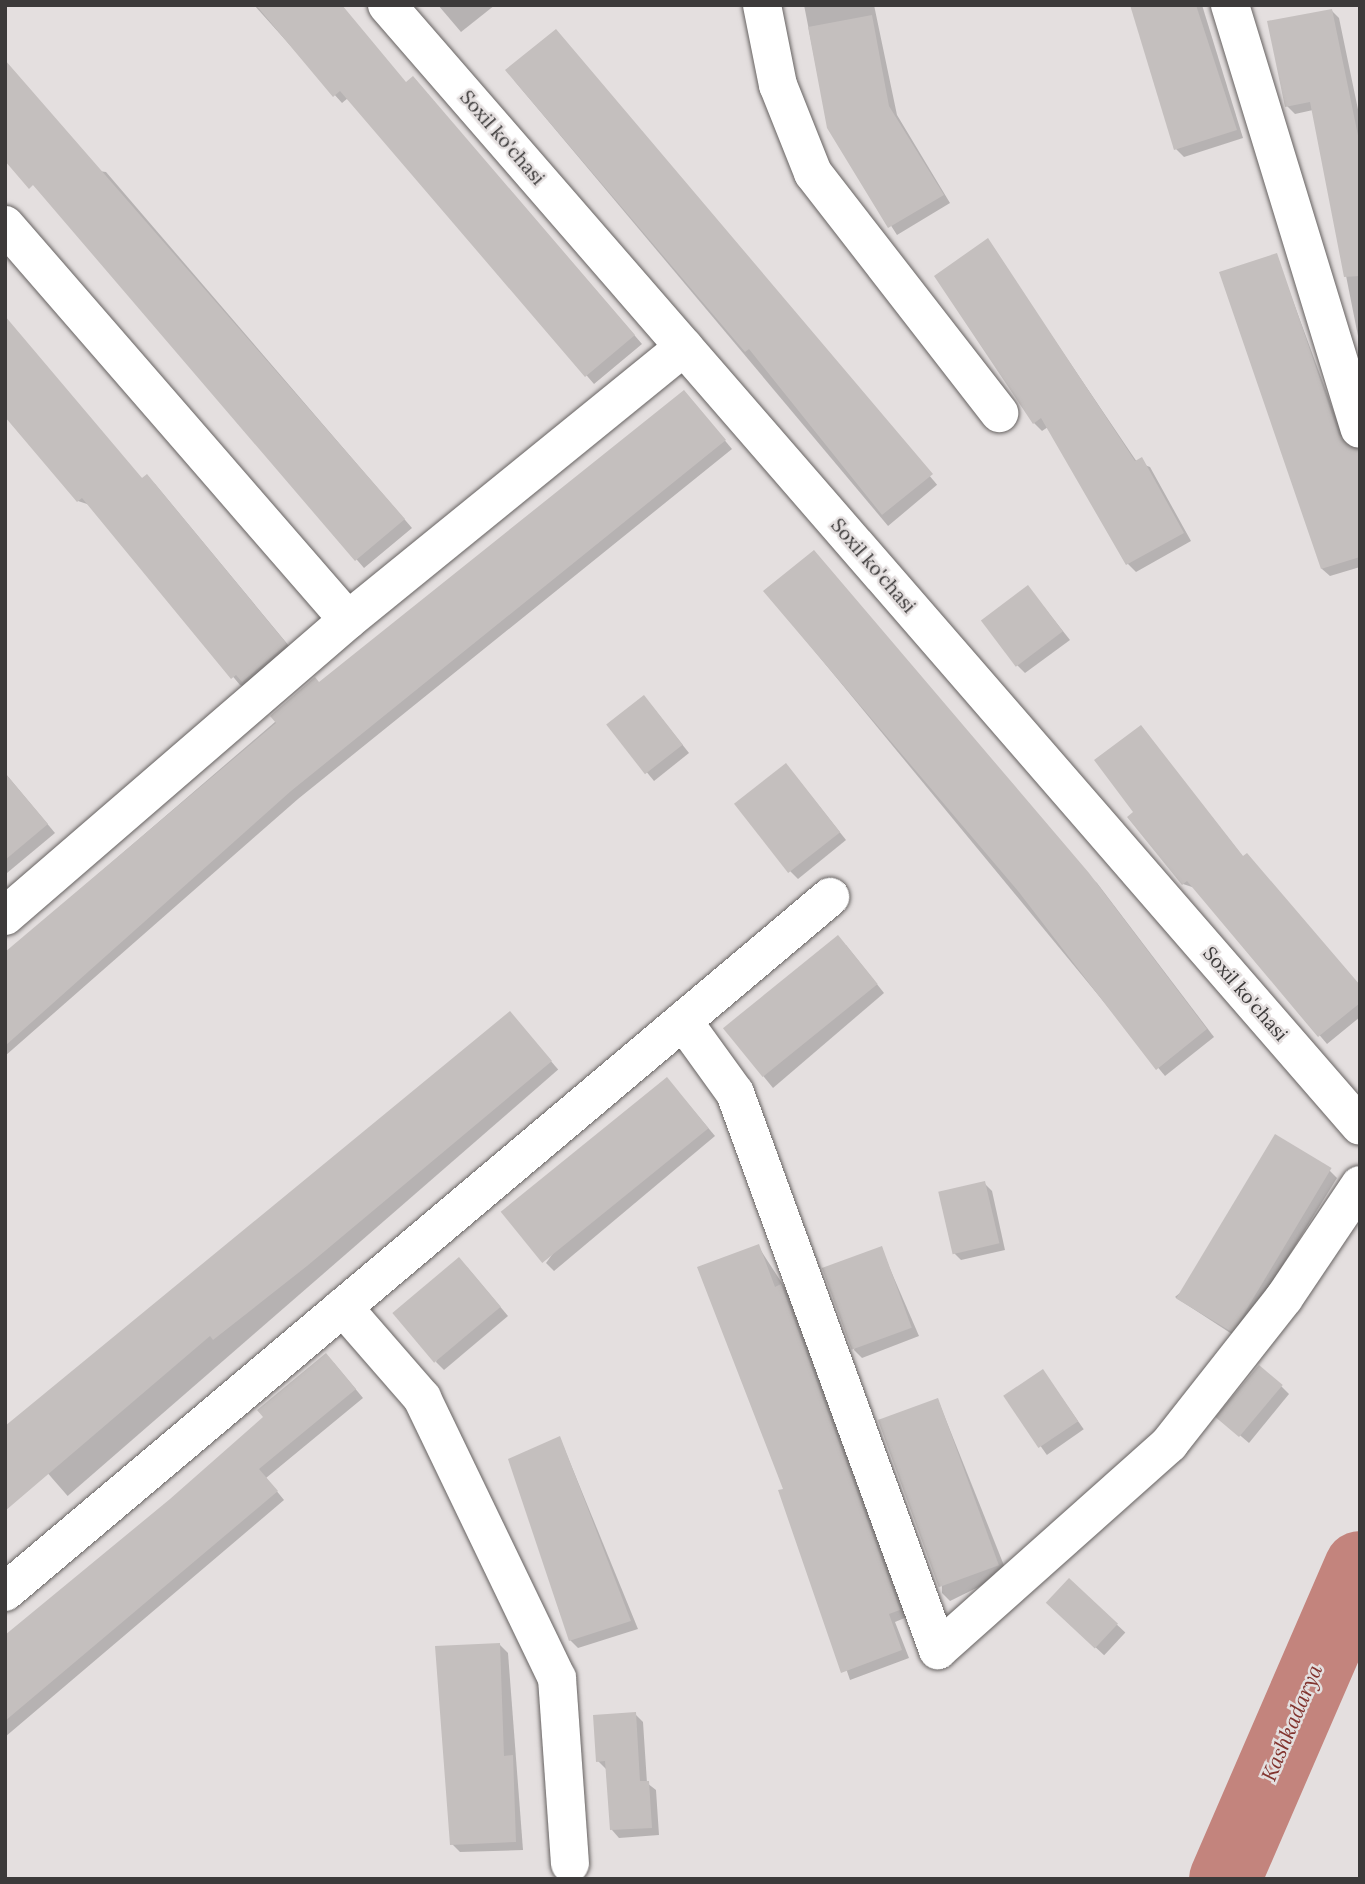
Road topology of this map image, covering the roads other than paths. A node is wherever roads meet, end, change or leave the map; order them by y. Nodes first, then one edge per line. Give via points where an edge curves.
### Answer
1 (387, 5) edge
2 (762, 5) edge
3 (1230, 5) edge
4 (5, 225) edge
5 (684, 347) junction
6 (999, 413) dead end
7 (1360, 429) edge
8 (348, 620) junction
9 (830, 897) dead end
10 (5, 916) edge
11 (683, 1021) junction
12 (1360, 1126) edge
13 (1360, 1185) edge
14 (343, 1307) junction
15 (5, 1592) edge
16 (570, 1864) dead end

1 - 5 street, Soxil ko'chasi
2 - 6 street via 778,85 813,173
3 - 7 street
4 - 8 street
5 - 8 street
5 - 12 street, Soxil ko'chasi
8 - 10 street
9 - 11 street
11 - 13 street via 735,1093 938,1650 1168,1444 1284,1298
11 - 14 street
14 - 15 street
14 - 16 street via 422,1398 557,1678

